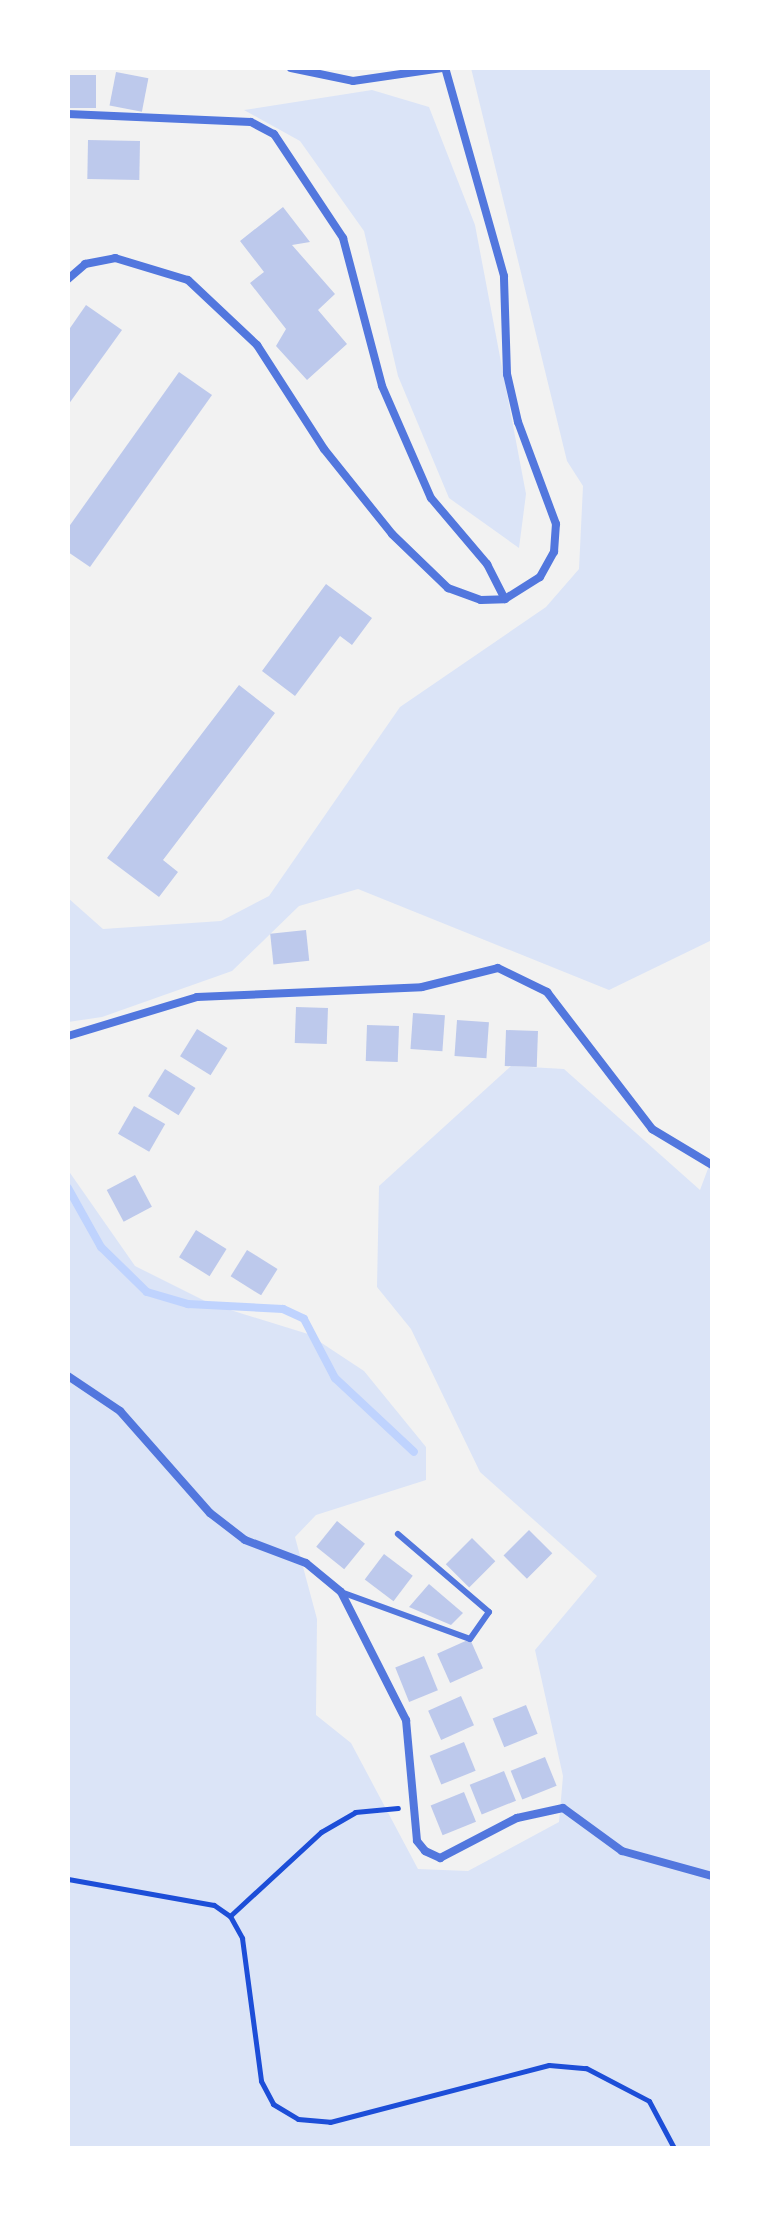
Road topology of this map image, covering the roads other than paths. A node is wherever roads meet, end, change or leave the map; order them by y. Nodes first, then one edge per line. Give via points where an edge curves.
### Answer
1 (291, 68) edge
2 (443, 68) edge
3 (68, 114) edge
4 (68, 279) edge
5 (505, 599) junction
6 (68, 1036) edge
7 (712, 1165) edge
8 (68, 1376) edge
9 (398, 1534) dead end
10 (341, 1592) junction
11 (712, 1876) edge

1 - 2 street via 353,81
2 - 5 street via 504,276 507,374 518,422 556,524 554,552 540,577
3 - 5 street via 251,122 274,134 343,238 382,386 431,498 487,564
4 - 5 street via 85,264 115,258 188,280 257,345 324,449 392,534 448,588 481,600
6 - 7 street via 197,997 422,987 498,968 547,992 652,1129
8 - 10 street via 120,1411 210,1513 245,1540 306,1563
9 - 10 lane via 489,1612 470,1639
10 - 11 street via 406,1720 417,1841 440,1858 517,1818 563,1808 622,1851

